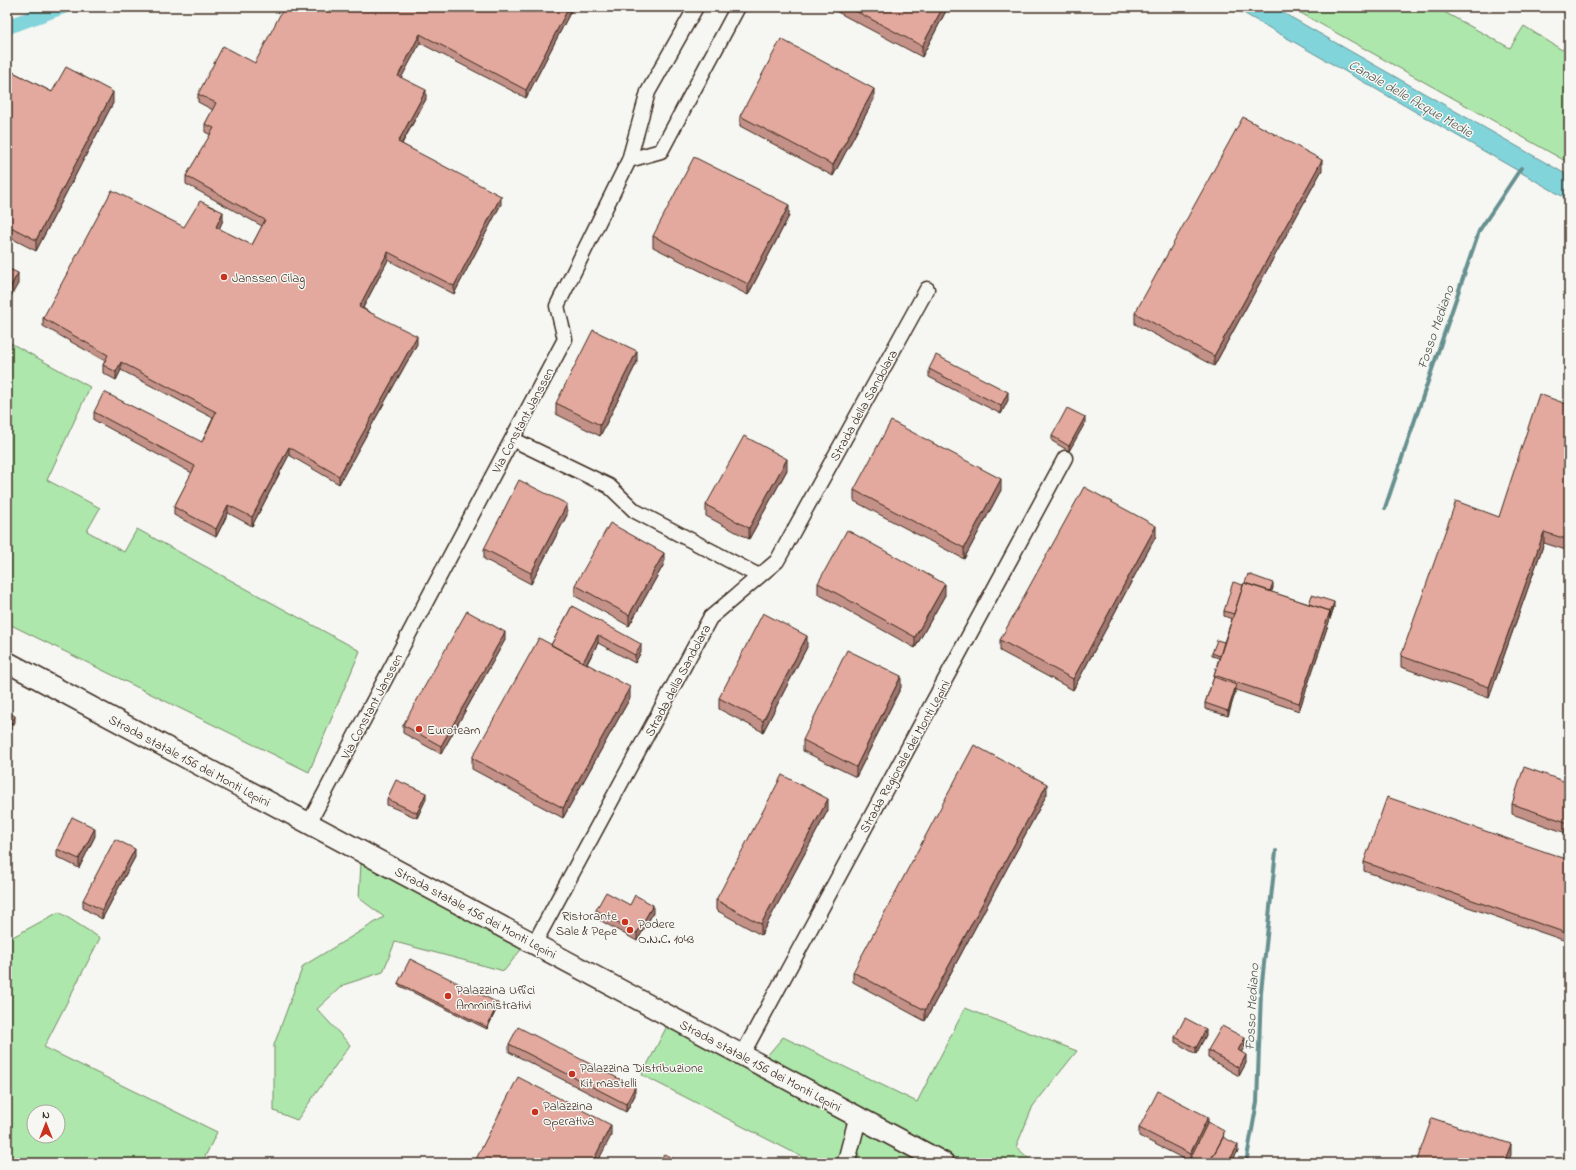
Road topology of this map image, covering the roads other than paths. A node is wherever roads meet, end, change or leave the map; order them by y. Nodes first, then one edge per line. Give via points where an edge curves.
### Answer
1 (696, 7) edge
2 (738, 7) edge
3 (629, 160) junction
4 (927, 289) dead end
5 (512, 439) junction
6 (1066, 458) dead end
7 (759, 576) junction
8 (7, 662) edge
9 (309, 823) junction
10 (534, 944) junction
11 (742, 1054) junction
12 (858, 1117) junction
13 (846, 1163) edge
14 (944, 1163) edge

1 - 3 street, Via Constant Janssen via 648,92
2 - 3 street via 661,151
3 - 5 street, Via Constant Janssen via 557,306 565,339
4 - 7 street, Strada della Sandolara via 777,561
5 - 7 street via 609,486 635,511
5 - 9 street, Via Constant Janssen
6 - 11 street, Strada Regionale dei Monti Lepini
7 - 10 street, Strada della Sandolara via 710,618
8 - 9 main road, Strada statale 156 dei Monti Lepini
9 - 10 main road, Strada statale 156 dei Monti Lepini
10 - 11 main road, Strada statale 156 dei Monti Lepini
11 - 12 main road, Strada statale 156 dei Monti Lepini
12 - 13 street
12 - 14 main road, Strada statale 156 dei Monti Lepini

